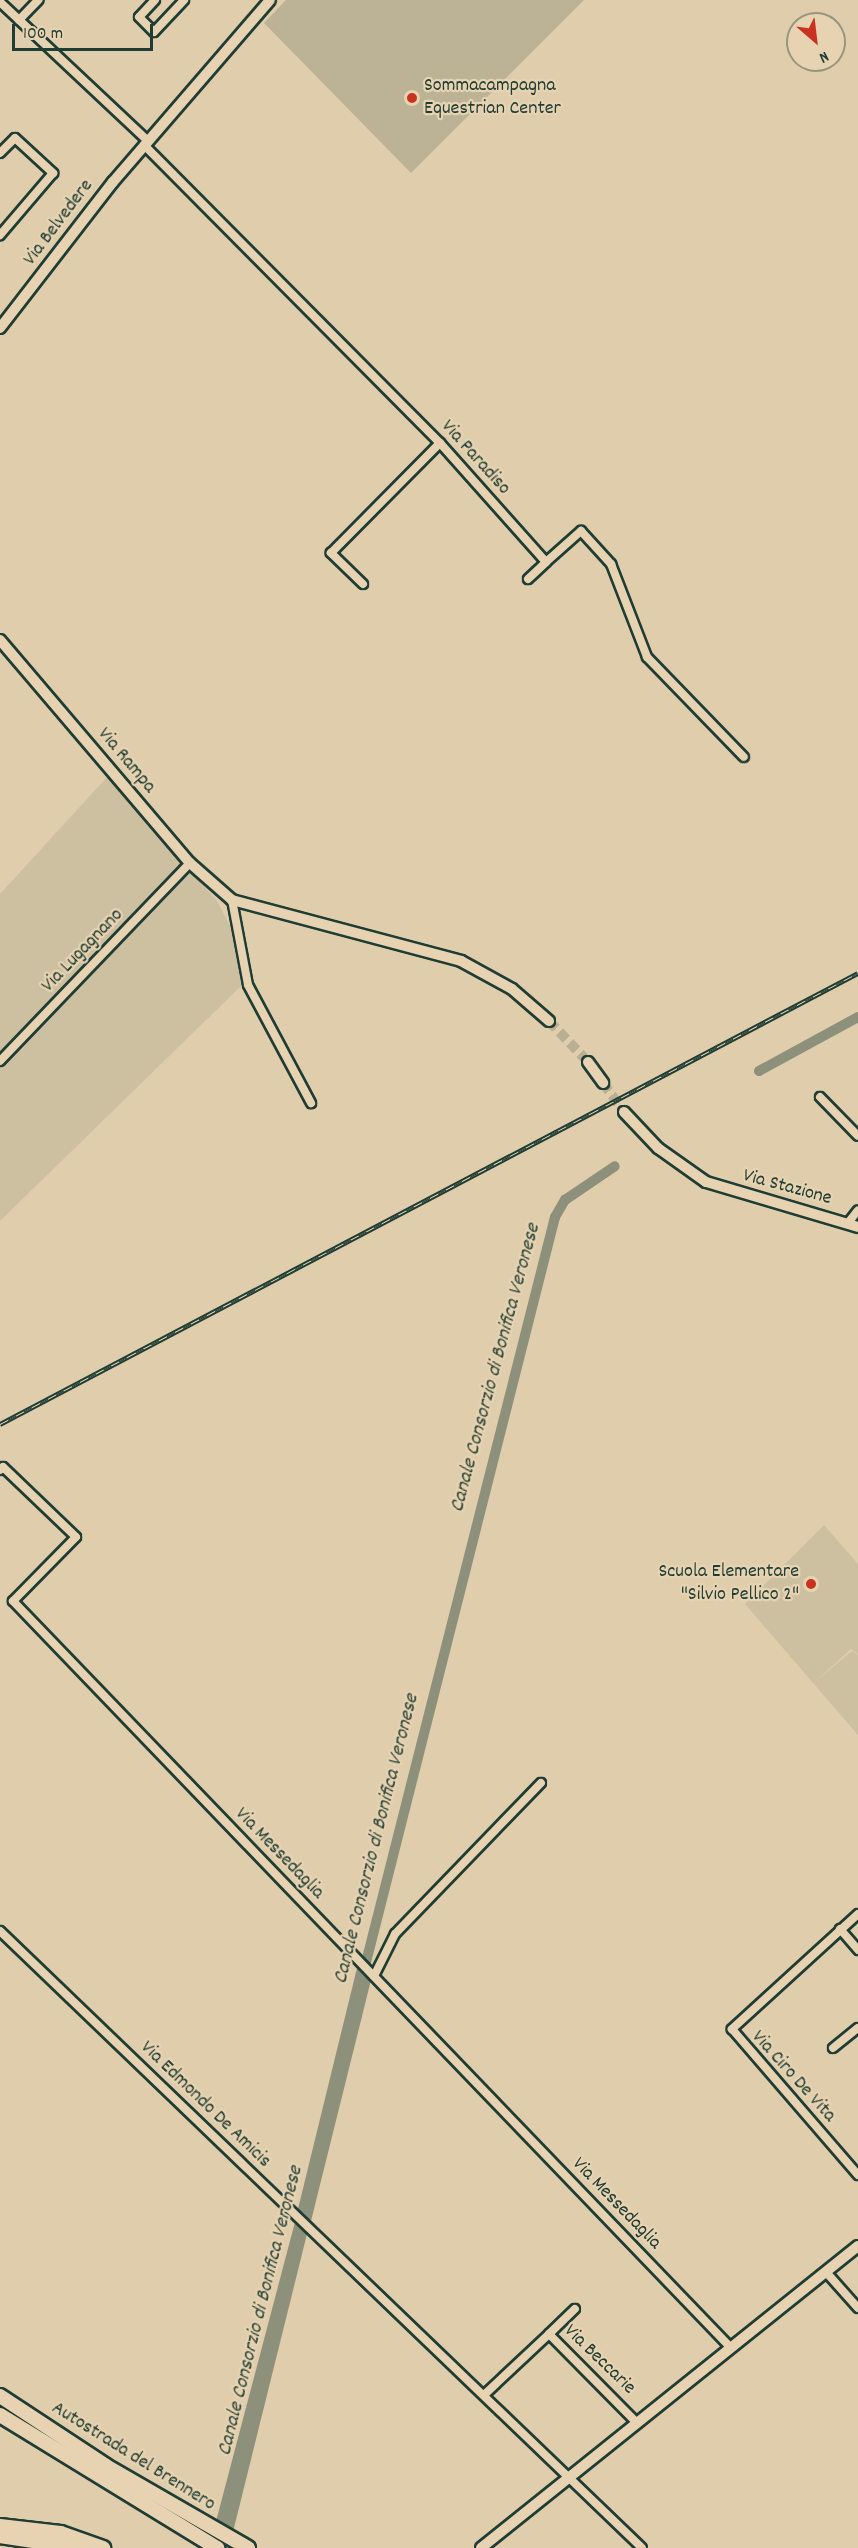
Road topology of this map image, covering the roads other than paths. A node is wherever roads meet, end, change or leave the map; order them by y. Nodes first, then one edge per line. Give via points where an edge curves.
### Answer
1 (38, 0) edge
2 (155, 0) edge
3 (184, 0) edge
4 (270, 0) edge
5 (2, 8) edge
6 (19, 20) junction
7 (146, 143) junction
8 (0, 153) edge
9 (0, 235) edge
10 (0, 328) edge
11 (441, 443) junction
12 (546, 562) junction
13 (528, 579) dead end
14 (363, 584) dead end
15 (0, 640) edge
16 (744, 757) dead end
17 (190, 864) junction
18 (232, 900) junction
19 (549, 1021) tunnel mouth
20 (0, 1061) edge
21 (588, 1062) tunnel mouth
22 (603, 1083) tunnel mouth
23 (820, 1097) dead end
24 (311, 1103) dead end
25 (624, 1112) tunnel mouth
26 (858, 1136) edge
27 (858, 1210) edge
28 (853, 1225) edge
29 (0, 1470) edge
30 (541, 1783) dead end
31 (858, 1914) edge
32 (840, 1929) junction
33 (0, 1931) edge
34 (858, 1950) edge
35 (374, 1976) junction
36 (858, 2028) edge
37 (833, 2048) dead end
38 (858, 2175) edge
39 (858, 2246) edge
40 (826, 2272) junction
41 (858, 2308) edge
42 (575, 2309) dead end
43 (549, 2334) junction
44 (731, 2348) junction
45 (0, 2386) edge
46 (484, 2395) junction
47 (0, 2396) edge
48 (0, 2415) edge
49 (636, 2422) junction
50 (106, 2466) junction
51 (569, 2477) junction
52 (0, 2526) edge
53 (0, 2536) edge
54 (247, 2547) edge
55 (78, 2548) edge
56 (103, 2548) edge
57 (217, 2548) edge
58 (481, 2548) edge
59 (642, 2548) edge

1 - 6 street
2 - 3 street via 139,17 154,32
4 - 7 street, Via Belvedere
5 - 6 street, Via Paradiso
6 - 7 street, Via Paradiso
7 - 10 street, Via Belvedere
7 - 11 street, Via Paradiso
8 - 9 street via 15,138 53,173
11 - 12 street, Via Paradiso
11 - 14 street via 331,553
12 - 13 street
12 - 16 street via 581,531 610,564 647,657
15 - 17 street, Via Rampa
17 - 18 street, Via Rampa
17 - 20 street, Via Lugagnano
18 - 19 street, Via Rampa via 461,961 512,989
18 - 24 street via 248,985
21 - 22 street
23 - 26 street
25 - 28 street, Via Stazione via 658,1148 706,1182
27 - 28 street
29 - 35 street, Via Messedaglia via 3,1467 76,1538 13,1601
30 - 35 street via 395,1934
31 - 32 street
32 - 34 street
32 - 38 street, Via Ciro De Vita via 736,2023 732,2034
33 - 46 street, Via Edmondo De Amicis
35 - 44 street, Via Messedaglia
36 - 37 street
39 - 40 street, Via Beccarie
40 - 41 street
40 - 44 street, Via Beccarie
42 - 43 street
43 - 46 street, Via Beccarie
43 - 49 street, Via Beccarie
44 - 49 street, Via Beccarie
45 - 50 highway
46 - 51 street, Via Edmondo De Amicis
47 - 50 highway, Autostrada del Brennero
48 - 57 highway, Autostrada del Brennero
49 - 51 street, Via Beccarie
50 - 54 highway, Autostrada del Brennero
51 - 58 street, Via Beccarie
51 - 59 street, Via Edmondo De Amicis
52 - 56 highway via 61,2533
53 - 55 highway

